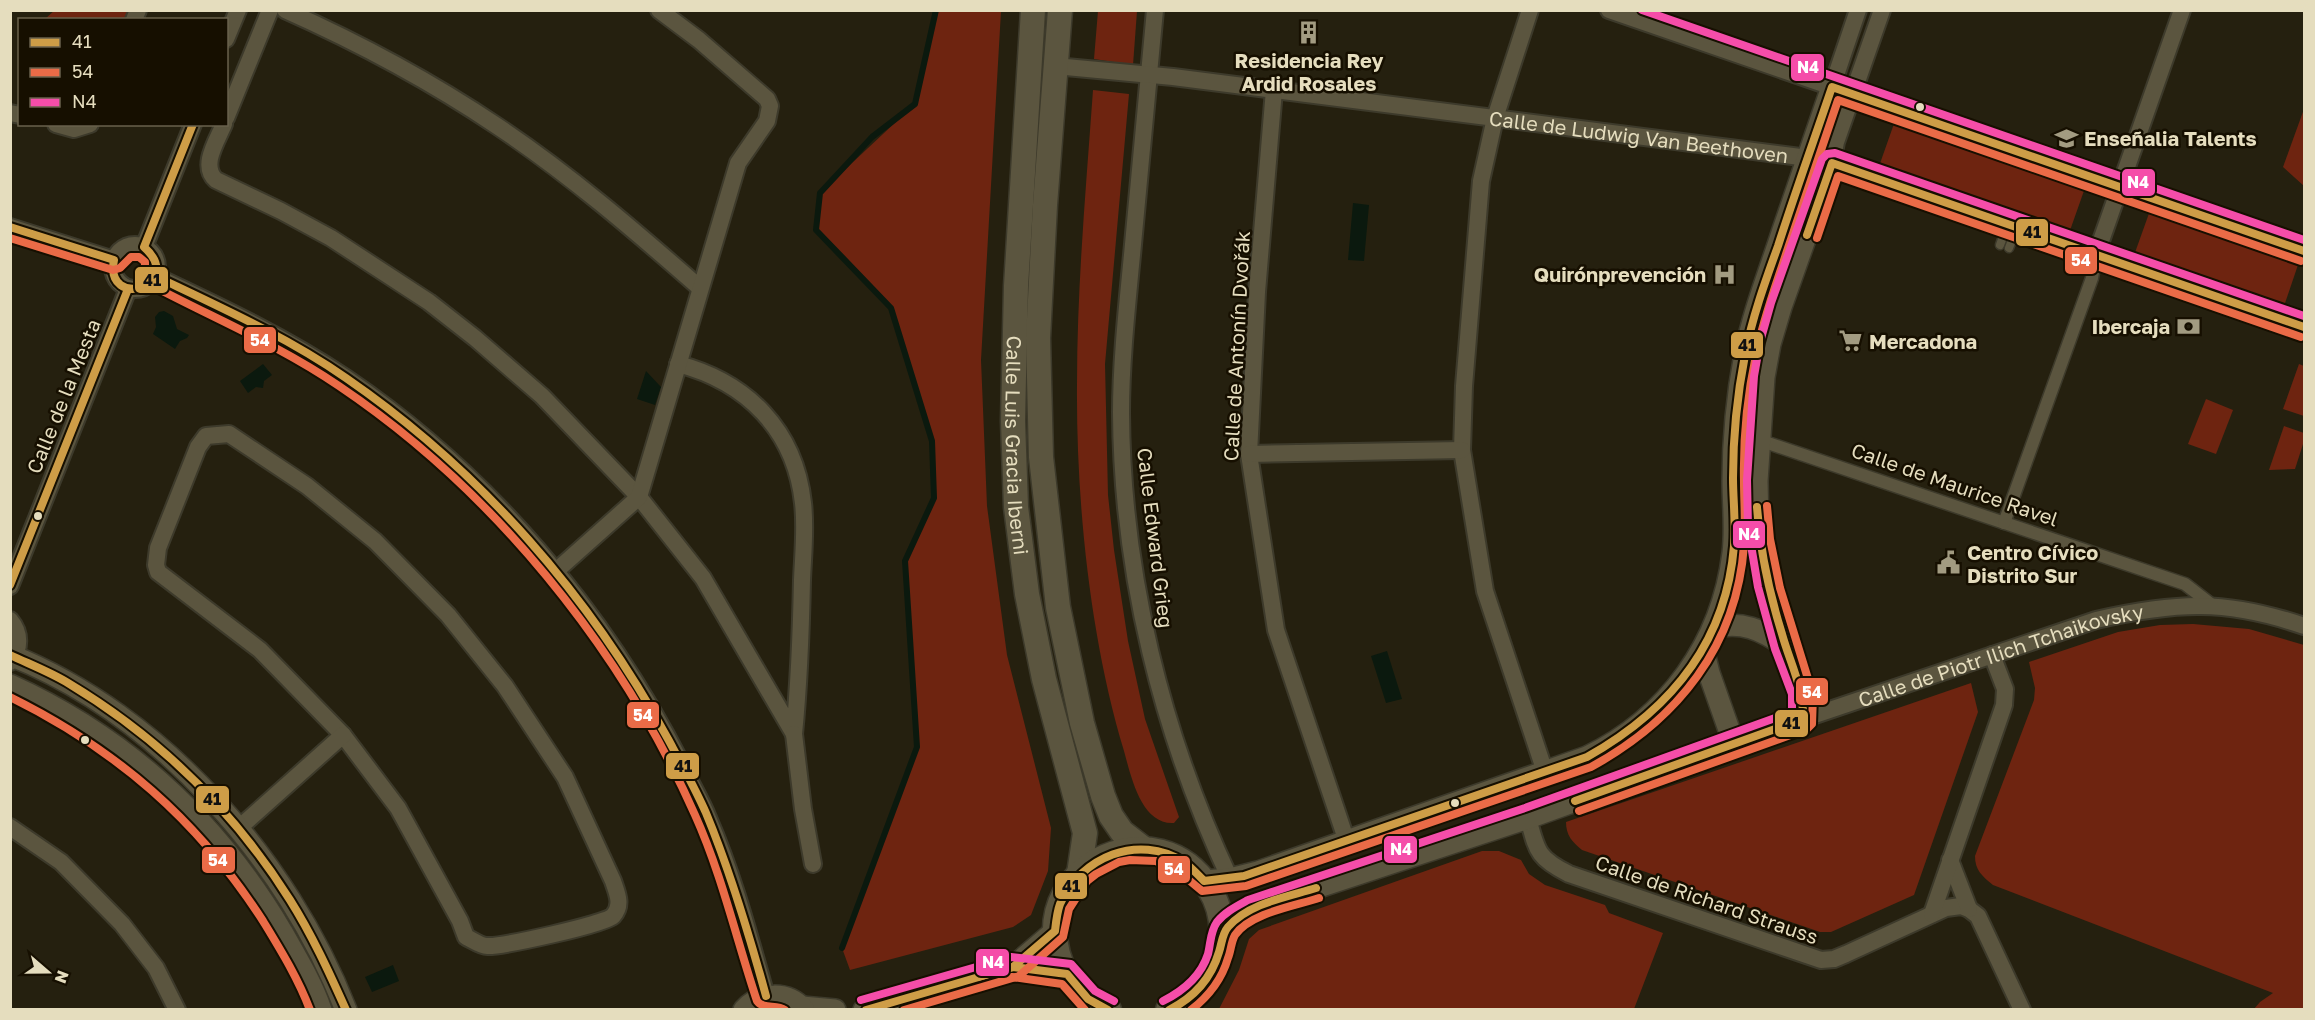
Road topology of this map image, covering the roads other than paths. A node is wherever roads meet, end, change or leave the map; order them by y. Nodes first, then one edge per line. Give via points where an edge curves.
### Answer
1 (238, 10) edge
2 (270, 10) edge
3 (285, 10) edge
4 (659, 10) edge
5 (1033, 10) edge
6 (1060, 10) edge
7 (1155, 10) edge
8 (1530, 10) edge
9 (1609, 10) edge
10 (1858, 10) edge
11 (1882, 10) edge
12 (2182, 10) edge
13 (228, 34) edge
14 (1055, 66) junction
15 (1149, 75) junction
16 (1832, 87) junction
17 (1274, 90) junction
18 (1853, 94) junction
19 (228, 113) edge
20 (1495, 118) junction
21 (63, 126) edge
22 (84, 126) edge
23 (192, 126) edge
24 (223, 126) edge
25 (1808, 158) junction
26 (1832, 163) junction
27 (2120, 187) junction
28 (2012, 225) junction
29 (10, 227) edge
30 (2000, 245) dead end
31 (144, 247) junction
32 (2009, 249) dead end
33 (2304, 251) edge
34 (2096, 255) junction
35 (114, 260) junction
36 (155, 276) junction
37 (700, 288) junction
38 (128, 289) junction
39 (2304, 327) edge
40 (678, 364) junction
41 (1759, 440) junction
42 (1462, 450) junction
43 (1249, 454) junction
44 (639, 497) junction
45 (2004, 523) junction
46 (556, 571) junction
47 (10, 586) edge
48 (2212, 605) junction
49 (10, 620) edge
50 (2304, 626) edge
51 (1713, 628) junction
52 (1785, 646) junction
53 (1703, 649) junction
54 (1992, 655) junction
55 (12, 658) edge
56 (10, 685) edge
57 (1803, 719) junction
58 (794, 734) junction
59 (344, 735) junction
60 (1734, 744) junction
61 (1545, 772) junction
62 (1528, 818) junction
63 (10, 827) edge
64 (239, 828) junction
65 (1347, 842) junction
66 (1144, 849) junction
67 (1950, 860) junction
68 (813, 864) dead end
69 (1079, 874) junction
70 (1230, 879) junction
71 (1204, 880) junction
72 (1969, 909) junction
73 (1932, 914) junction
74 (1055, 930) junction
75 (1222, 934) junction
76 (1013, 967) junction
77 (1067, 974) junction
78 (766, 996) junction
79 (1191, 1003) edge
80 (803, 1008) edge
81 (177, 1010) edge
82 (321, 1010) edge
83 (346, 1010) edge
84 (744, 1010) edge
85 (835, 1010) edge
86 (864, 1010) edge
87 (1108, 1010) edge
88 (1168, 1010) edge
89 (2022, 1010) edge

1 - 13 street
2 - 19 street
3 - 37 street via 373,52 499,127 593,197
4 - 37 street via 763,94 770,106 765,125 738,163
5 - 69 main road, Calle Luis Gracia Iberni via 1016,286 1016,507 1027,594 1044,679 1085,833
6 - 14 main road, Calle Luis Gracia Iberni
7 - 15 street, Calle Edward Grieg
8 - 20 street
9 - 16 street
10 - 16 street
11 - 18 street
12 - 27 street
14 - 15 street, Calle de Ludwig Van Beethoven
14 - 66 main road, Calle Luis Gracia Iberni via 1038,338 1041,457 1056,596 1082,723 1103,796 1122,832
15 - 17 street, Calle de Ludwig Van Beethoven
15 - 70 street, Calle Edward Grieg via 1125,328 1121,413 1125,492 1138,592 1157,684 1202,815
16 - 18 street
16 - 25 street
17 - 20 street, Calle de Ludwig Van Beethoven
17 - 43 street, Calle de Antonín Dvořák via 1257,292
18 - 26 street
18 - 27 street
20 - 25 street, Calle de Ludwig Van Beethoven
20 - 42 street via 1481,181
21 - 22 street
23 - 31 street
24 - 44 street via 208,166 209,174 331,238 429,302 542,396
25 - 26 street, Calle de Ludwig Van Beethoven
25 - 51 street via 1756,309 1746,352 1735,429 1734,552
26 - 28 street, Calle de Ludwig Van Beethoven
26 - 41 street via 1770,344
27 - 33 street
27 - 34 street
28 - 30 lane
28 - 32 lane
28 - 34 street, Calle de Ludwig Van Beethoven
29 - 35 street
31 - 35 street via 124,248
31 - 36 street via 156,260
34 - 39 street, Calle de Ludwig Van Beethoven
34 - 45 street via 2092,278
35 - 38 street via 115,278
36 - 38 street via 142,288
36 - 46 street via 286,341 394,412 452,461
37 - 40 street
38 - 47 street, Calle de la Mesta
40 - 44 street
40 - 58 street via 734,386 754,403 779,433 795,466 804,513 801,652
41 - 45 street, Calle de Maurice Ravel
41 - 52 street via 1758,525 1768,585
42 - 43 street
42 - 61 street via 1485,591
43 - 65 street, Calle de Antonín Dvořák via 1276,630
44 - 46 street
44 - 58 street via 703,578
45 - 48 street, Calle de Maurice Ravel via 2185,584
46 - 78 street via 601,628 638,685 708,818
48 - 50 street via 2244,609
48 - 54 street, Calle de Piotr Ilich Tchaikovsky via 2177,605 2096,620
49 - 55 street via 19,640
51 - 52 street via 1731,624 1750,627
51 - 53 street
52 - 57 street via 1803,692
53 - 60 street
53 - 61 street via 1683,681 1644,721 1604,749
54 - 57 street, Calle de Piotr Ilich Tchaikovsky
54 - 67 street via 2005,689 2004,705
55 - 64 street via 88,695 121,717 196,782
56 - 82 street via 104,736 203,822 261,897
57 - 60 street, Calle de Piotr Ilich Tchaikovsky
58 - 68 street
59 - 59 street via 398,808 466,937 485,947 506,944 597,924 608,920 617,910 619,899 613,881 565,777 506,686 448,615 375,541 307,486 230,434 206,436 198,447 158,548 156,568 165,579 260,650
59 - 64 street
60 - 62 street, Calle de Piotr Ilich Tchaikovsky
61 - 65 street
62 - 73 street, Calle de Richard Strauss via 1537,849 1554,867 1821,960 1834,959
62 - 75 street, Calle de Piotr Ilich Tchaikovsky via 1252,910 1238,917
63 - 81 street via 61,862 122,924 156,968
64 - 83 street via 297,911
65 - 70 street
66 - 69 main road via 1115,852
66 - 71 main road via 1184,862
67 - 72 street
67 - 73 street
69 - 74 main road via 1059,906
70 - 71 street
71 - 75 main road via 1218,906
72 - 73 street, Calle de Richard Strauss via 1954,906
72 - 89 street via 1983,922
74 - 76 street
74 - 77 main road via 1056,946
75 - 79 main road via 1213,969
76 - 77 street
76 - 86 street
77 - 87 main road via 1088,999
78 - 80 street via 783,996
78 - 84 street
79 - 88 main road
80 - 85 street

